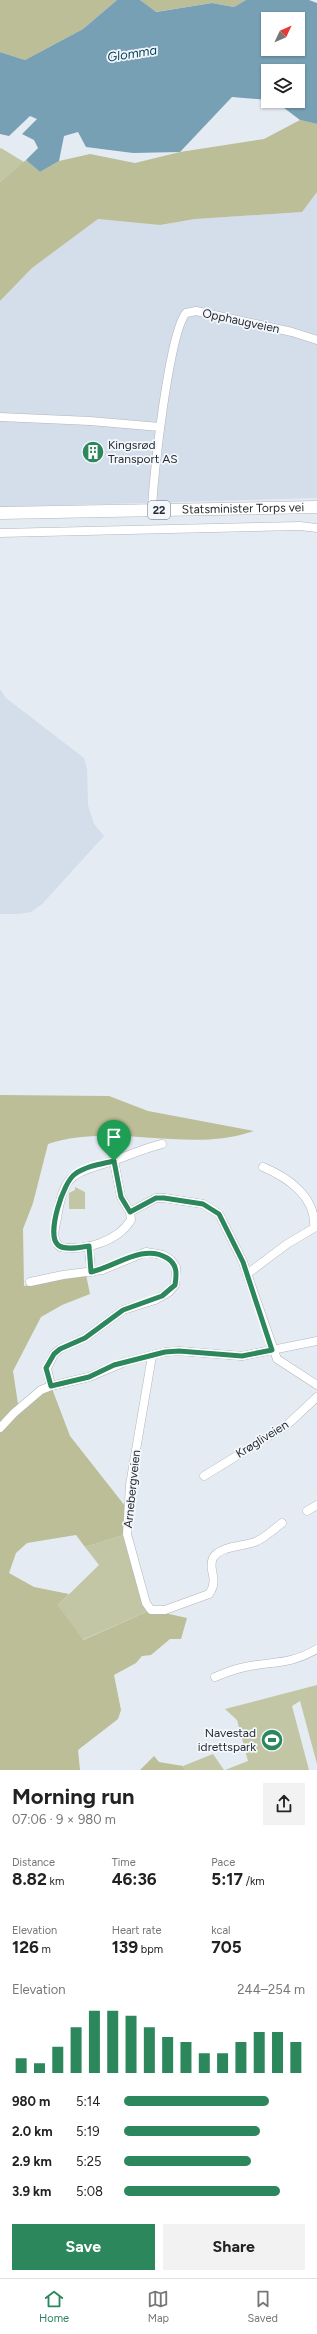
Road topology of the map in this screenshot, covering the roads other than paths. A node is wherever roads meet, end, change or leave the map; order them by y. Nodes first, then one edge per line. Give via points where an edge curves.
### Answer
1 (317, 340) edge
2 (0, 417) edge
3 (160, 427) junction
4 (317, 507) edge
5 (152, 510) junction
6 (0, 513) edge
7 (317, 528) edge
8 (0, 533) edge
9 (162, 1144) dead end
10 (114, 1161) junction
11 (263, 1167) dead end
12 (130, 1212) junction
13 (89, 1246) junction
14 (91, 1272) junction
15 (247, 1274) junction
16 (30, 1282) dead end
17 (317, 1341) edge
18 (272, 1350) junction
19 (152, 1356) junction
20 (317, 1385) edge
21 (51, 1386) junction
22 (317, 1397) edge
23 (0, 1428) edge
24 (204, 1476) dead end
25 (317, 1505) edge
26 (307, 1511) dead end
27 (282, 1523) dead end
28 (317, 1649) edge
29 (215, 1677) dead end

1 - 3 street, Opphaugveien via 201,312 186,313 177,330
2 - 3 street
3 - 5 street, Opphaugveien
4 - 5 highway, Statsminister Torps vei / 22
5 - 6 highway, Statsminister Torps vei / 22
7 - 8 street via 300,526
9 - 10 street via 138,1150
10 - 12 street via 121,1197
10 - 13 street via 75,1174 63,1190 59,1202 54,1236 56,1242 60,1247 66,1248
11 - 15 street via 299,1189 314,1209 316,1222 314,1228 287,1244
12 - 13 street via 131,1220 126,1227 97,1245
12 - 15 street via 156,1198 203,1204 213,1209 225,1222
13 - 14 street
14 - 16 street
14 - 21 street via 139,1254 155,1252 171,1260 176,1267 177,1276 175,1285 162,1296 123,1310 85,1338 54,1354 46,1368
15 - 18 street
17 - 18 street
18 - 19 street via 242,1356 179,1351
18 - 20 street via 282,1365
19 - 21 street via 114,1365 89,1377
19 - 27 street, Arnebergveien via 130,1485 127,1534 146,1603 151,1610 165,1610 209,1594 215,1582 212,1563 214,1557 223,1550 257,1541
21 - 23 street via 29,1399
22 - 24 street, Krøgliveien via 287,1425
25 - 26 street
28 - 29 street via 290,1661 244,1667

